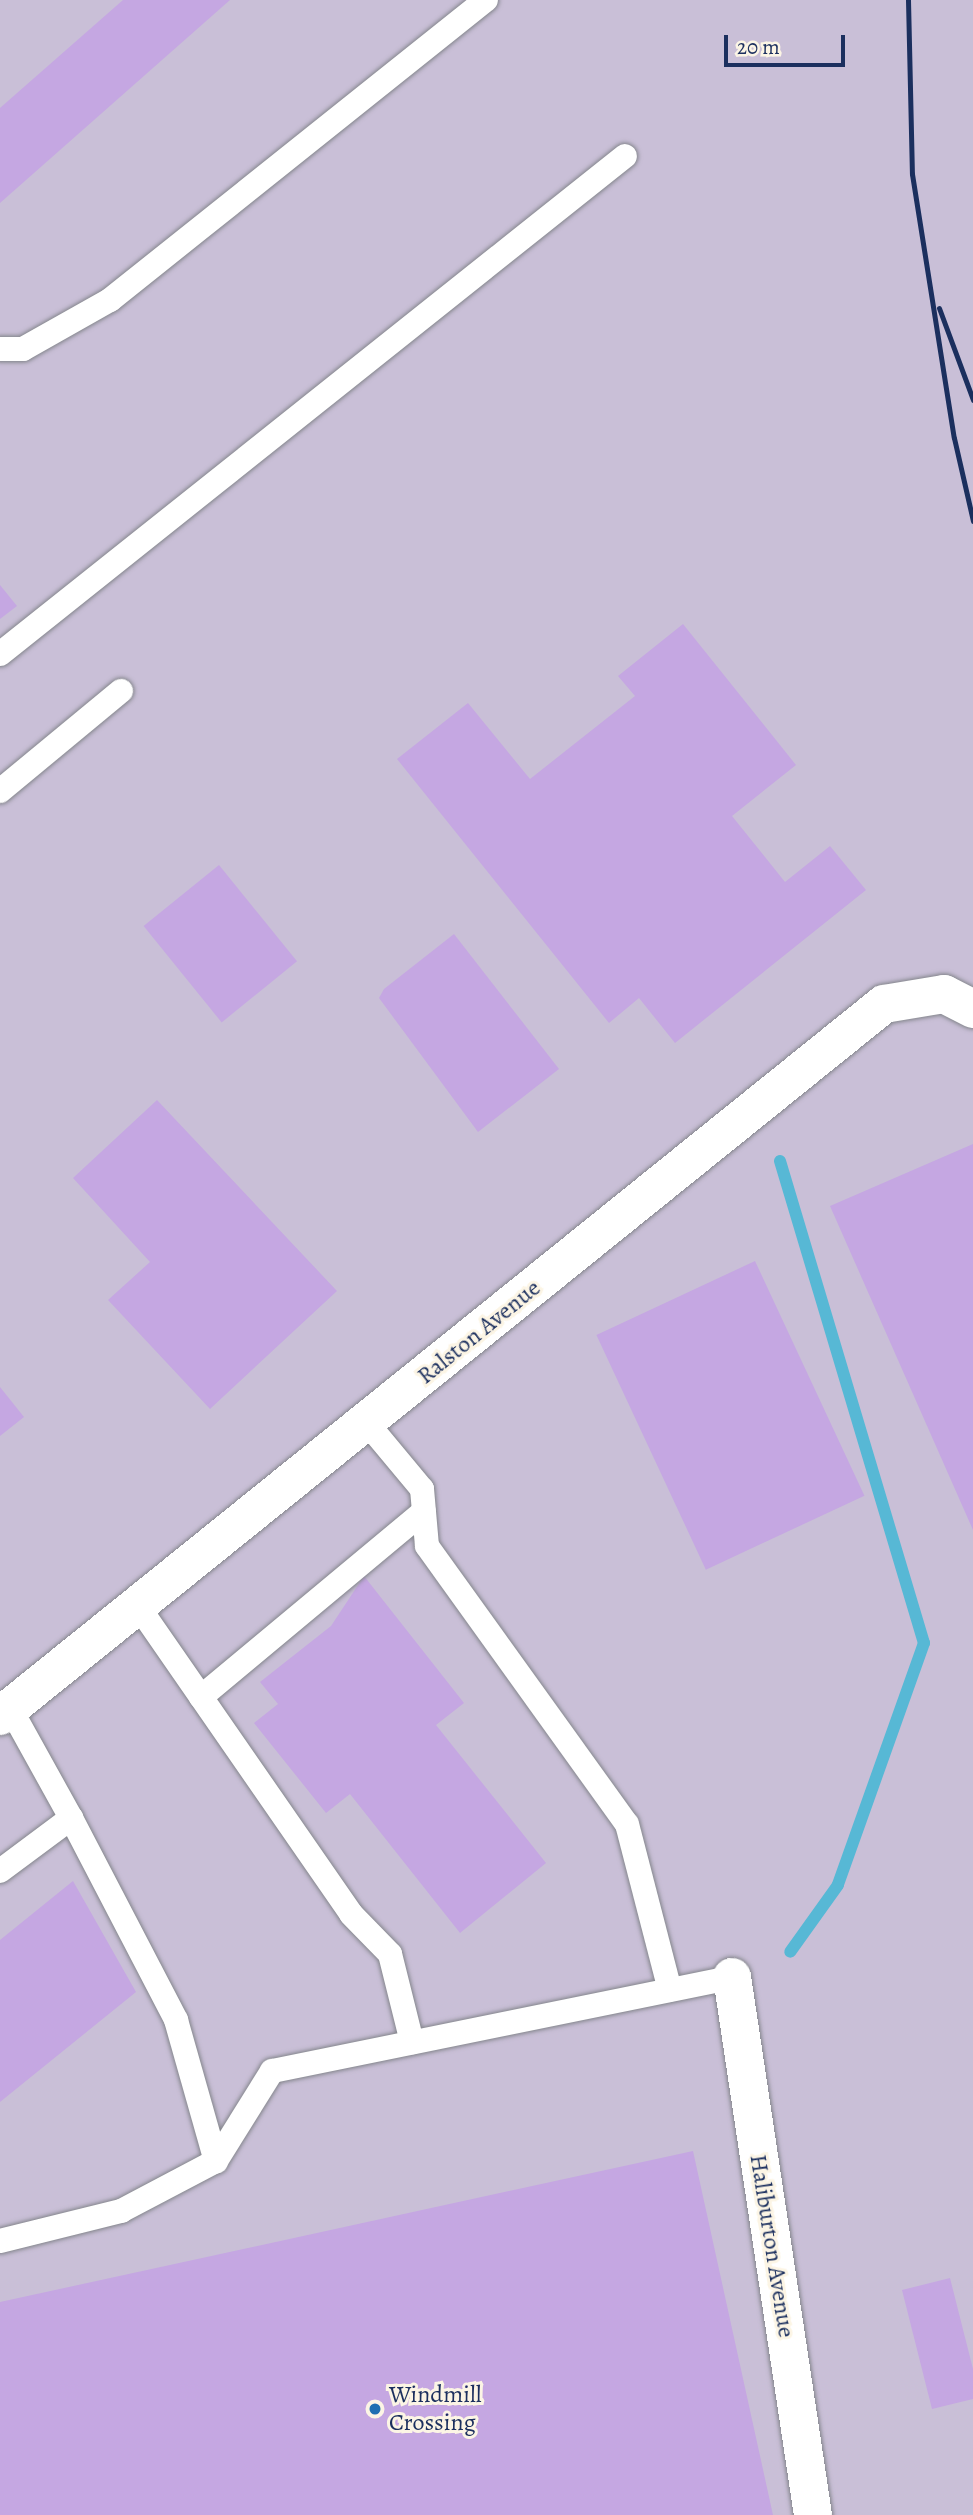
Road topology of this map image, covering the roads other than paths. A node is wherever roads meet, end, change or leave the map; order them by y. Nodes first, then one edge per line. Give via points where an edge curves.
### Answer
1 (486, 0) edge
2 (625, 156) dead end
3 (0, 349) edge
4 (0, 654) edge
5 (121, 691) dead end
6 (0, 791) edge
7 (973, 1009) edge
8 (367, 1423) junction
9 (424, 1511) junction
10 (138, 1606) junction
11 (201, 1697) junction
12 (5, 1712) edge
13 (71, 1818) junction
14 (0, 1871) edge
15 (732, 1977) joint
16 (670, 1990) junction
17 (412, 2042) junction
18 (216, 2161) junction
19 (0, 2241) edge
20 (813, 2515) edge

1 - 3 lane via 110,300 23,349
2 - 4 lane
5 - 6 lane
7 - 8 street, Ralston Avenue via 944,994 884,1004
8 - 9 lane via 422,1489
8 - 10 street, Ralston Avenue
9 - 11 lane
9 - 16 lane via 427,1546 627,1824
10 - 11 lane
10 - 12 street, Ralston Avenue
11 - 17 lane via 351,1914 390,1954
12 - 13 lane
13 - 14 lane
13 - 18 lane via 176,2020
15 - 16 lane
15 - 20 street, Haliburton Avenue
16 - 17 lane
17 - 18 lane via 272,2071
18 - 19 lane via 121,2211

